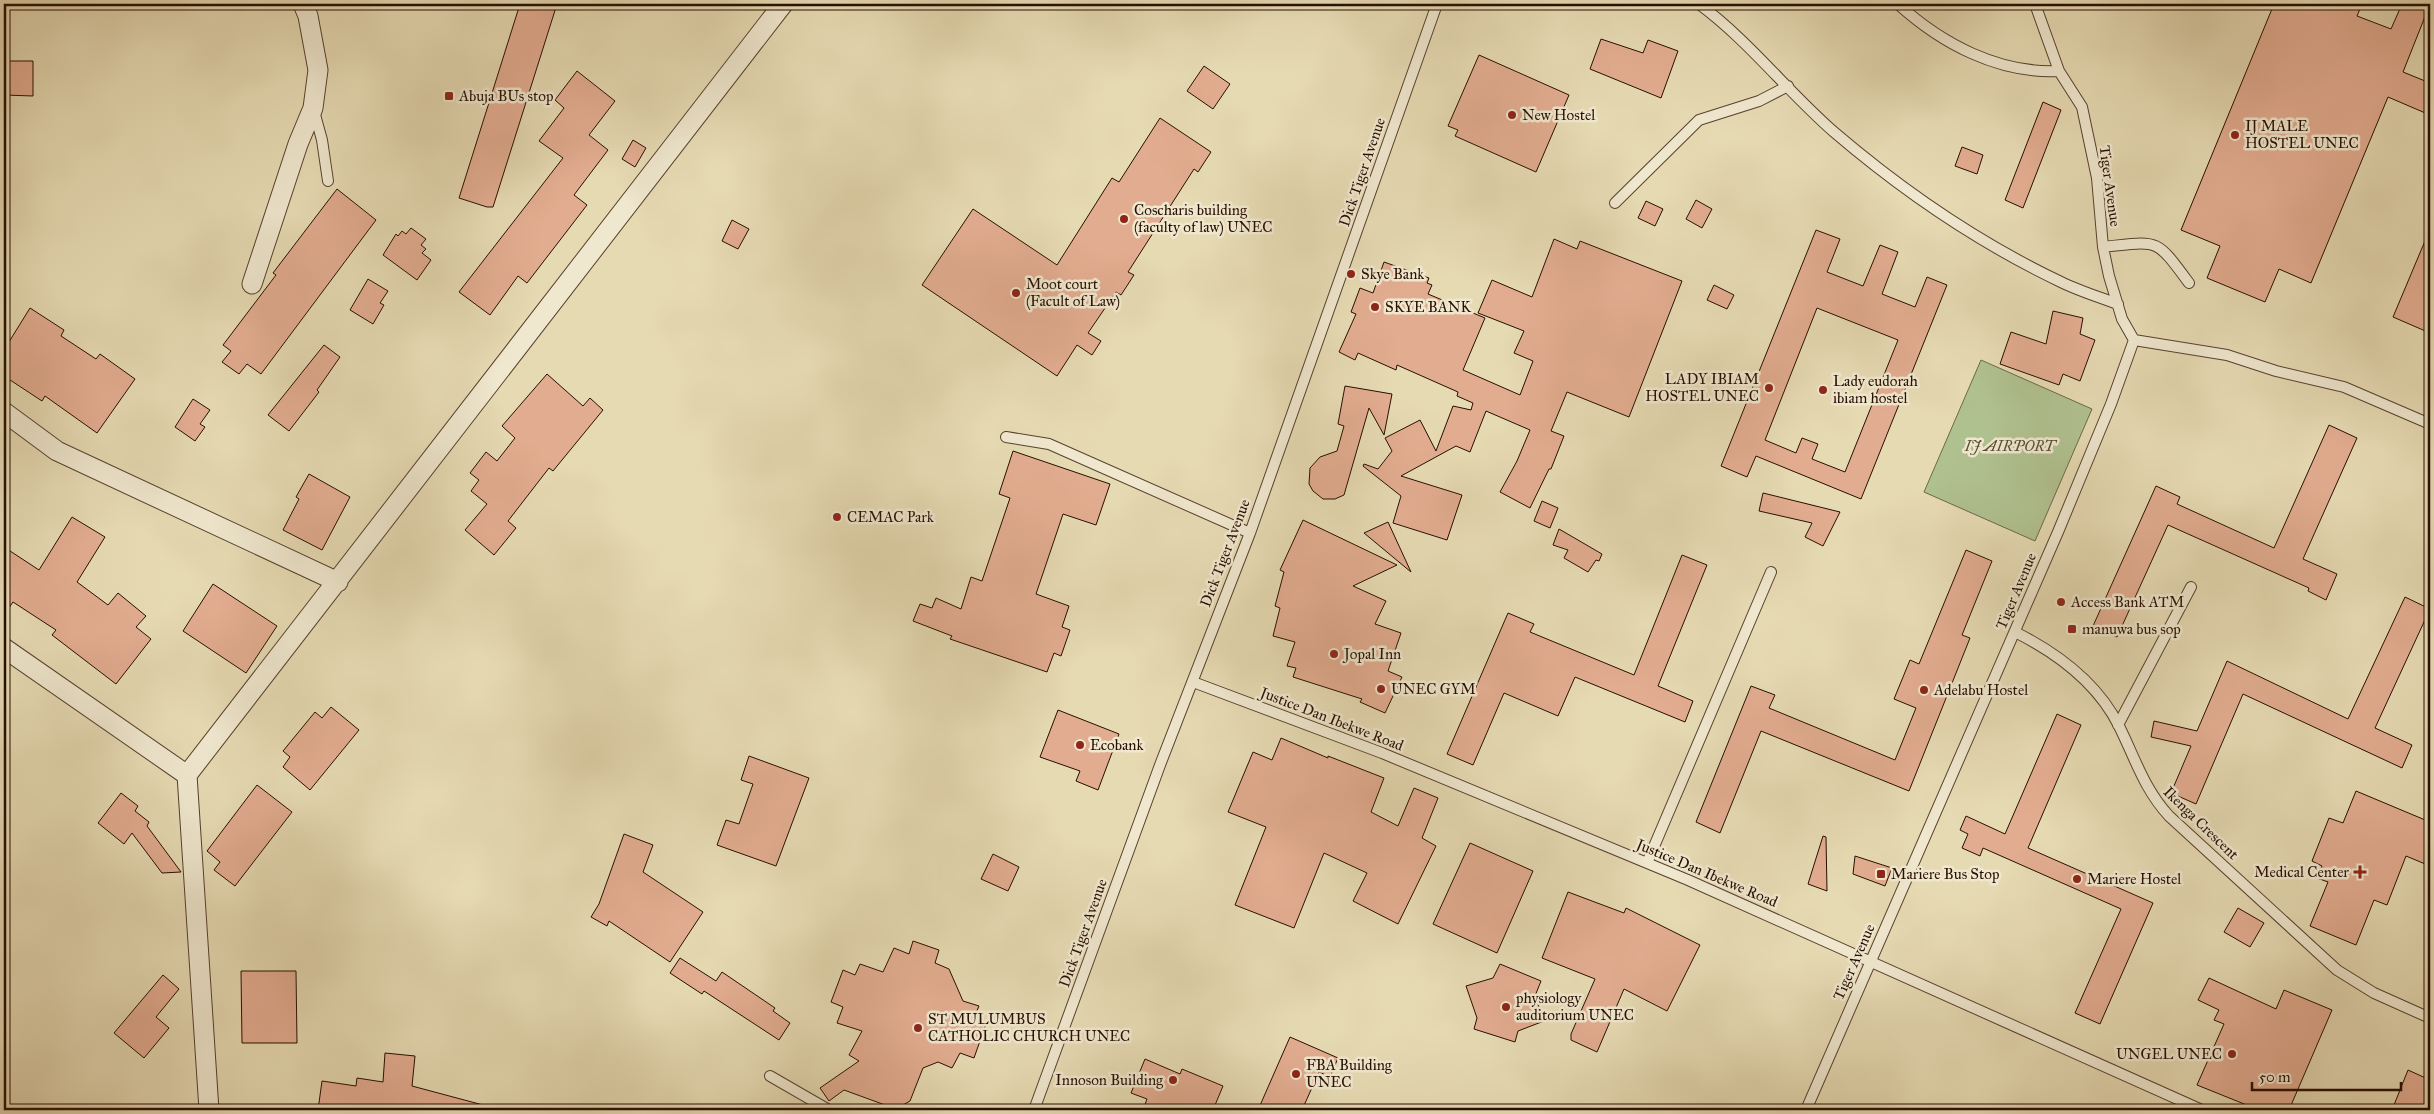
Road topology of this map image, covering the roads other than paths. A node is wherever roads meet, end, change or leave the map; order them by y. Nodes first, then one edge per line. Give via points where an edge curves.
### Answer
1 (303, 4) edge
2 (783, 4) edge
3 (1437, 4) edge
4 (1699, 4) edge
5 (1898, 4) edge
6 (2035, 4) edge
7 (2059, 71) junction
8 (1788, 86) junction
9 (313, 108) junction
10 (328, 181) dead end
11 (1615, 204) dead end
12 (2103, 247) junction
13 (2189, 283) dead end
14 (252, 284) dead end
15 (2118, 304) junction
16 (2134, 340) junction
17 (4, 412) edge
18 (2430, 424) edge
19 (1006, 437) dead end
20 (1250, 534) junction
21 (1771, 572) dead end
22 (338, 582) junction
23 (2191, 587) dead end
24 (2015, 632) junction
25 (4, 648) edge
26 (1193, 682) junction
27 (2118, 725) junction
28 (187, 775) junction
29 (1647, 863) junction
30 (1870, 960) junction
31 (2430, 1018) edge
32 (770, 1076) dead end
33 (209, 1110) edge
34 (829, 1110) edge
35 (1034, 1110) edge
36 (1806, 1110) edge
37 (2202, 1110) edge

1 - 9 street via 318,70
2 - 22 street
3 - 20 lane, Dick Tiger Avenue
4 - 8 lane
5 - 7 lane via 1930,30 1990,61 2035,72
6 - 7 lane, Tiger Avenue
7 - 12 lane, Tiger Avenue via 2082,108 2097,178
8 - 11 lane via 1759,101 1699,120
8 - 15 lane via 1833,131 1939,213 2055,279
9 - 10 lane
9 - 14 street
12 - 13 lane via 2154,244 2167,254
12 - 15 lane, Tiger Avenue
15 - 16 lane, Tiger Avenue
16 - 18 lane via 2227,355 2276,372 2344,387
16 - 24 lane, Tiger Avenue via 2112,404
17 - 22 street via 57,451
19 - 20 lane via 1049,444
20 - 26 lane, Dick Tiger Avenue
21 - 29 lane
22 - 28 street
23 - 27 lane
24 - 27 lane, Ikenga Crescent via 2048,650 2085,678
24 - 30 lane, Tiger Avenue
25 - 28 street
26 - 29 lane, Justice Dan Ibekwe Road via 1382,753
26 - 35 lane, Dick Tiger Avenue
27 - 31 lane, Ikenga Crescent via 2148,790 2169,816 2337,970 2374,993
28 - 33 street
29 - 30 lane, Justice Dan Ibekwe Road
30 - 36 lane, Tiger Avenue
30 - 37 lane, Justice Dan Ibekwe Road
32 - 34 lane

